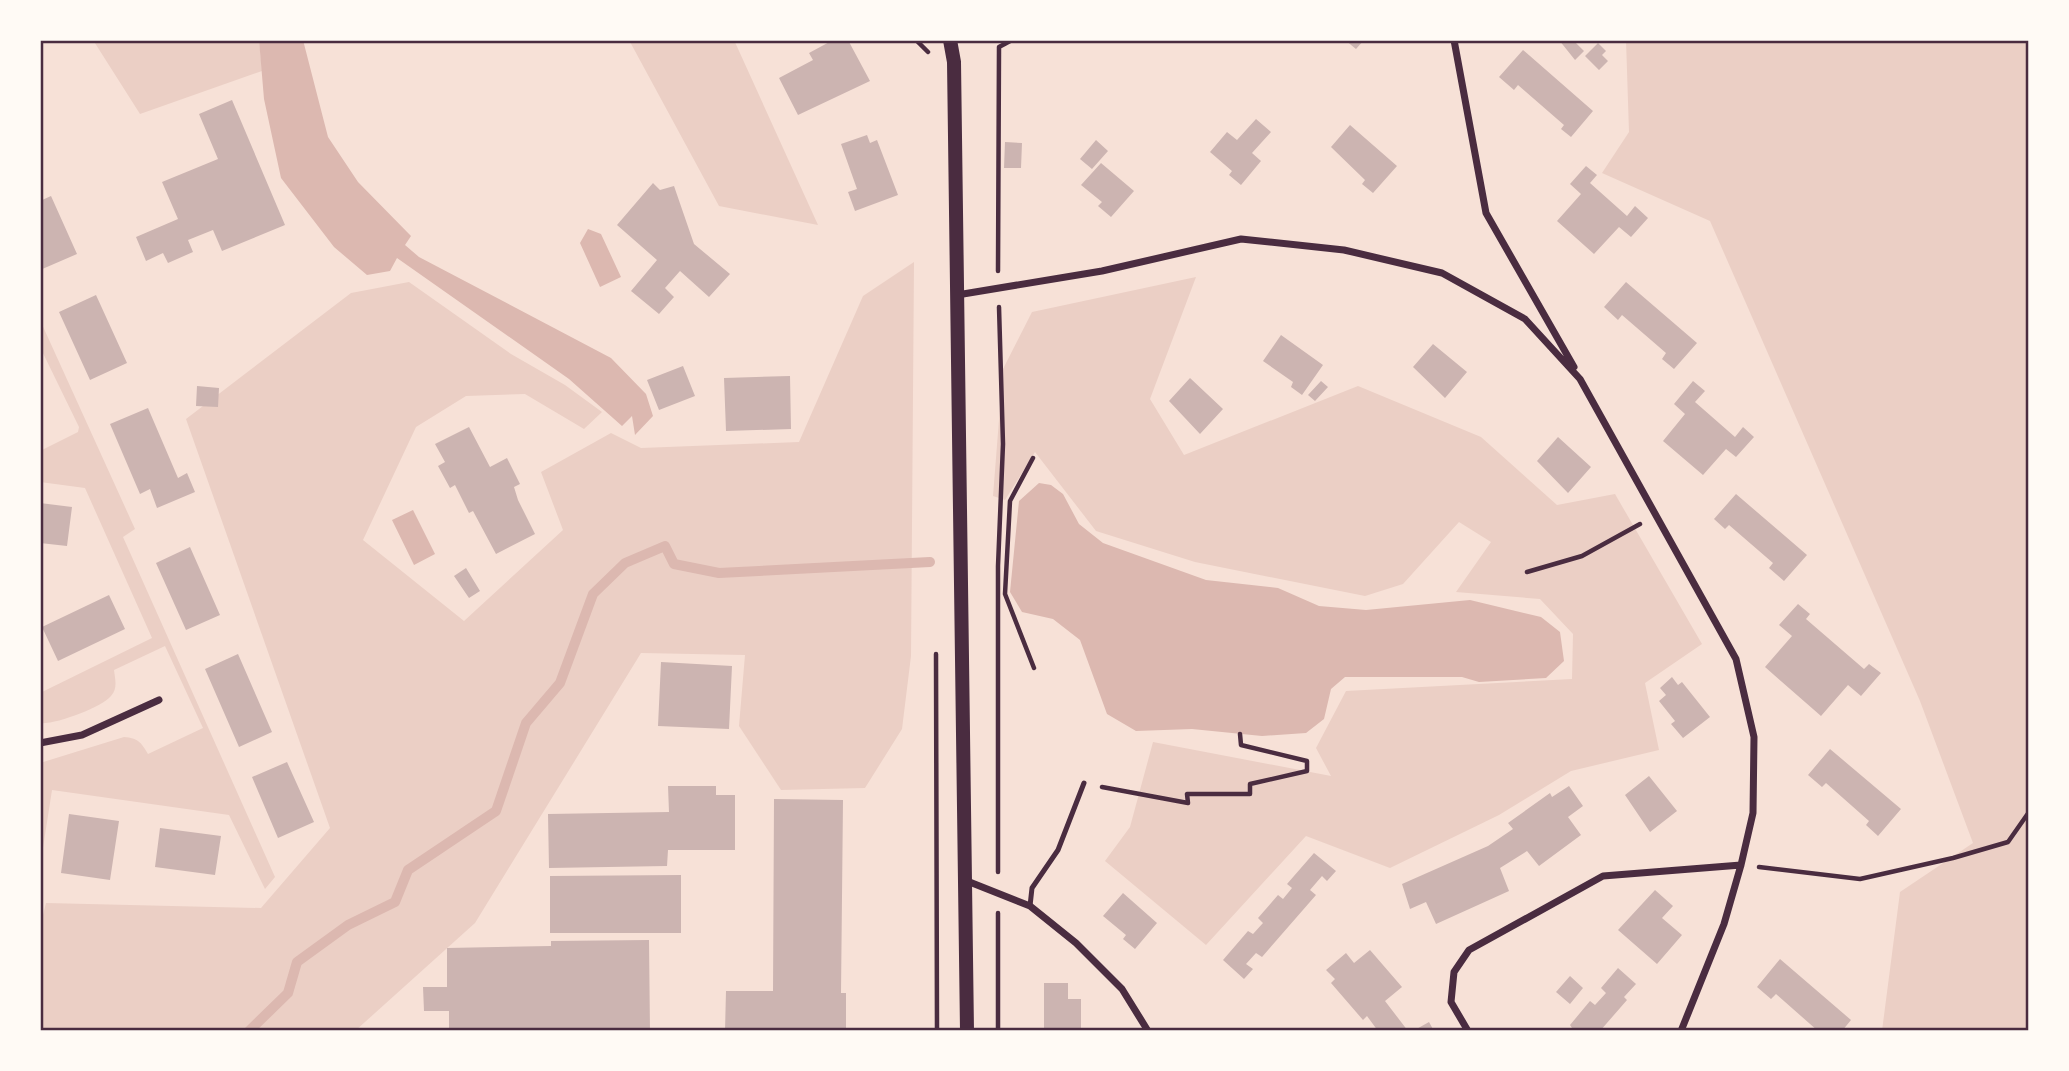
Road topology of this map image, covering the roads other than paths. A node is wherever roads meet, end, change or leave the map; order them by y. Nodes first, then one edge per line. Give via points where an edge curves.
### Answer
1 (950, 40) edge
2 (1454, 40) edge
3 (956, 295) junction
4 (1580, 379) junction
5 (159, 700) dead end
6 (40, 743) edge
7 (1084, 783) road end
8 (1741, 865) junction
9 (967, 881) junction
10 (1030, 906) junction
11 (967, 1031) edge
12 (1148, 1031) edge
13 (1468, 1031) edge
14 (1681, 1031) edge

1 - 3 main road
2 - 4 street via 1486,213
3 - 4 street via 1102,271 1241,239 1344,250 1442,273 1525,319
3 - 9 main road
4 - 8 street via 1736,659 1754,737 1753,813
5 - 6 street via 82,735
7 - 10 lane via 1058,850 1032,888
8 - 13 street via 1603,876 1469,950 1454,972 1451,1002
8 - 14 street via 1724,924
9 - 10 street
9 - 11 main road
10 - 12 street via 1122,989

